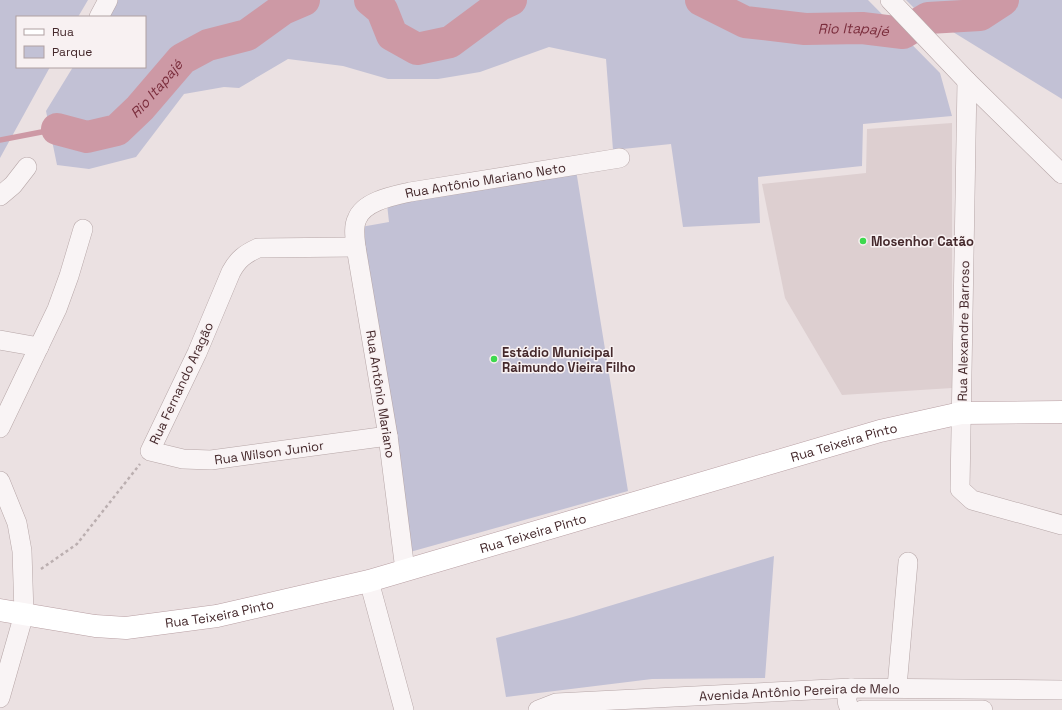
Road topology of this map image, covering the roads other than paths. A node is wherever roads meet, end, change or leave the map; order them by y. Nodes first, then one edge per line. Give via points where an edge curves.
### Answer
1 (108, 0) edge
2 (891, 1) edge
3 (100, 16) edge
4 (967, 81) junction
5 (620, 158) dead end
6 (27, 167) dead end
7 (1062, 174) edge
8 (0, 196) edge
9 (357, 218) joint
10 (83, 229) dead end
11 (356, 247) junction
12 (0, 340) edge
13 (39, 347) junction
14 (1062, 412) edge
15 (961, 413) junction
16 (0, 428) edge
17 (388, 436) junction
18 (150, 451) joint
19 (0, 481) edge
20 (1062, 525) edge
21 (908, 562) dead end
22 (405, 570) junction
23 (369, 581) junction
24 (0, 610) edge
25 (24, 614) junction
26 (897, 687) junction
27 (851, 688) junction
28 (931, 688) junction
29 (1062, 690) edge
30 (0, 698) edge
31 (404, 710) edge
32 (538, 710) edge
33 (851, 710) edge
34 (862, 710) edge
35 (894, 710) edge
36 (929, 710) edge
37 (983, 710) edge

1 - 3 street
2 - 4 street
4 - 7 street
4 - 15 street, Rua Alexandre Barroso
5 - 9 street, Rua Antônio Mariano Neto via 410,192 376,203 363,210
6 - 8 street
9 - 11 street, Rua Antônio Mariano via 354,232
10 - 13 street via 69,276
11 - 17 street, Rua Antônio Mariano
11 - 18 street, Rua Fernando Aragão via 258,248 237,261
12 - 13 street
13 - 16 street
14 - 15 main road, Rua Teixeira Pinto
15 - 20 street, Rua Alexandre Barroso via 959,479 960,489 964,495 972,500
15 - 22 main road, Rua Teixeira Pinto via 838,442
17 - 18 street, Rua Wilson Junior via 211,460 183,459
17 - 22 street, Rua Antônio Mariano
19 - 25 street via 17,522 22,551
21 - 26 street
22 - 23 main road, Rua Teixeira Pinto
23 - 25 main road, Rua Teixeira Pinto via 217,616 126,628 95,626
23 - 31 street
24 - 25 main road, Rua Teixeira Pinto
25 - 30 street
26 - 27 street, Avenida Antônio Pereira de Melo
26 - 28 street, Avenida Antônio Pereira de Melo
27 - 32 street, Avenida Antônio Pereira de Melo via 556,703
27 - 33 street via 846,696
28 - 29 street, Avenida Antônio Pereira de Melo
28 - 36 street via 933,699
34 - 35 street, Avenida Antônio Pereira de Melo
35 - 36 street, Avenida Antônio Pereira de Melo
36 - 37 street, Avenida Antônio Pereira de Melo

